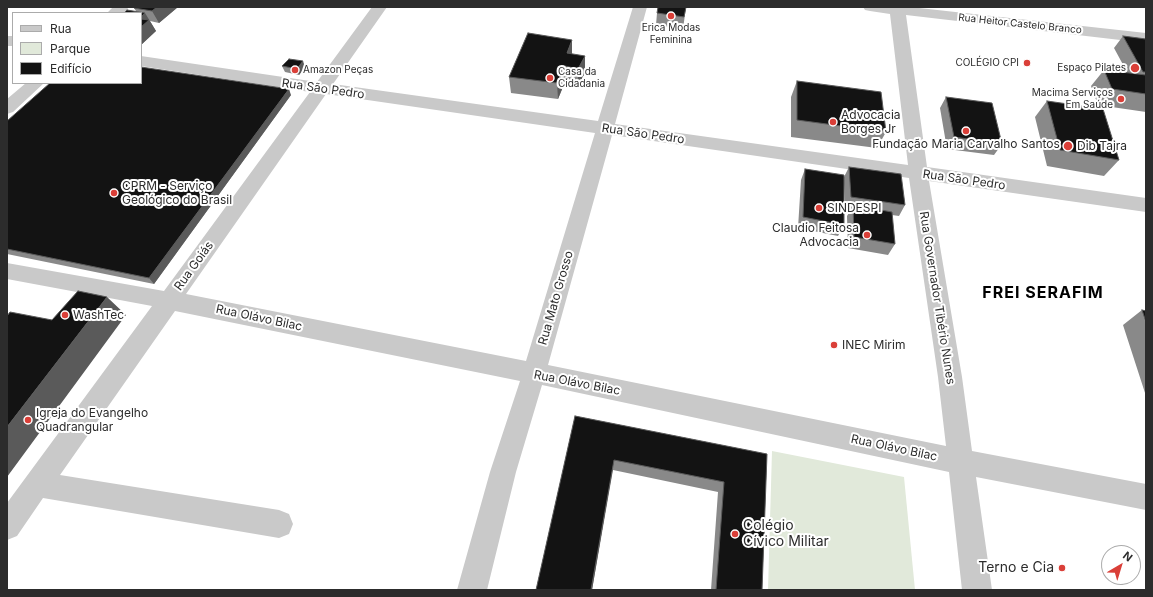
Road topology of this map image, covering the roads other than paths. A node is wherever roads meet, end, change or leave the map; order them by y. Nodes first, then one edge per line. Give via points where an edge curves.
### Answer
1 (380, 7) edge
2 (640, 7) edge
3 (870, 7) edge
4 (897, 9) edge
5 (1146, 38) edge
6 (142, 61) edge
7 (35, 84) edge
8 (321, 88) junction
9 (7, 108) edge
10 (604, 129) junction
11 (918, 173) junction
12 (1146, 205) edge
13 (7, 271) edge
14 (168, 301) junction
15 (534, 374) junction
16 (961, 462) junction
17 (37, 484) junction
18 (1146, 497) edge
19 (279, 524) dead end
20 (7, 526) edge
21 (472, 590) edge
22 (977, 590) edge

1 - 8 street, Rua Goiás
2 - 10 street, Rua Mato Grosso
3 - 4 street, Rua Heitor Castelo Branco
4 - 5 street, Rua Heitor Castelo Branco
4 - 11 street, Rua Governador Tibério Nunes
6 - 8 street, Rua São Pedro
7 - 9 street
8 - 10 street, Rua São Pedro
8 - 14 street, Rua Goiás
10 - 11 street, Rua São Pedro
10 - 15 street, Rua Mato Grosso
11 - 12 street, Rua São Pedro
11 - 16 street, Rua Governador Tibério Nunes
13 - 14 street, Rua Olávo Bilac
14 - 15 street, Rua Olávo Bilac
14 - 17 street, Rua Goiás
15 - 16 street, Rua Olávo Bilac
15 - 21 street, Rua Mato Grosso via 503,472
16 - 18 street, Rua Olávo Bilac
16 - 22 street, Rua Governador Tibério Nunes
17 - 19 street
17 - 20 street, Rua Goiás

